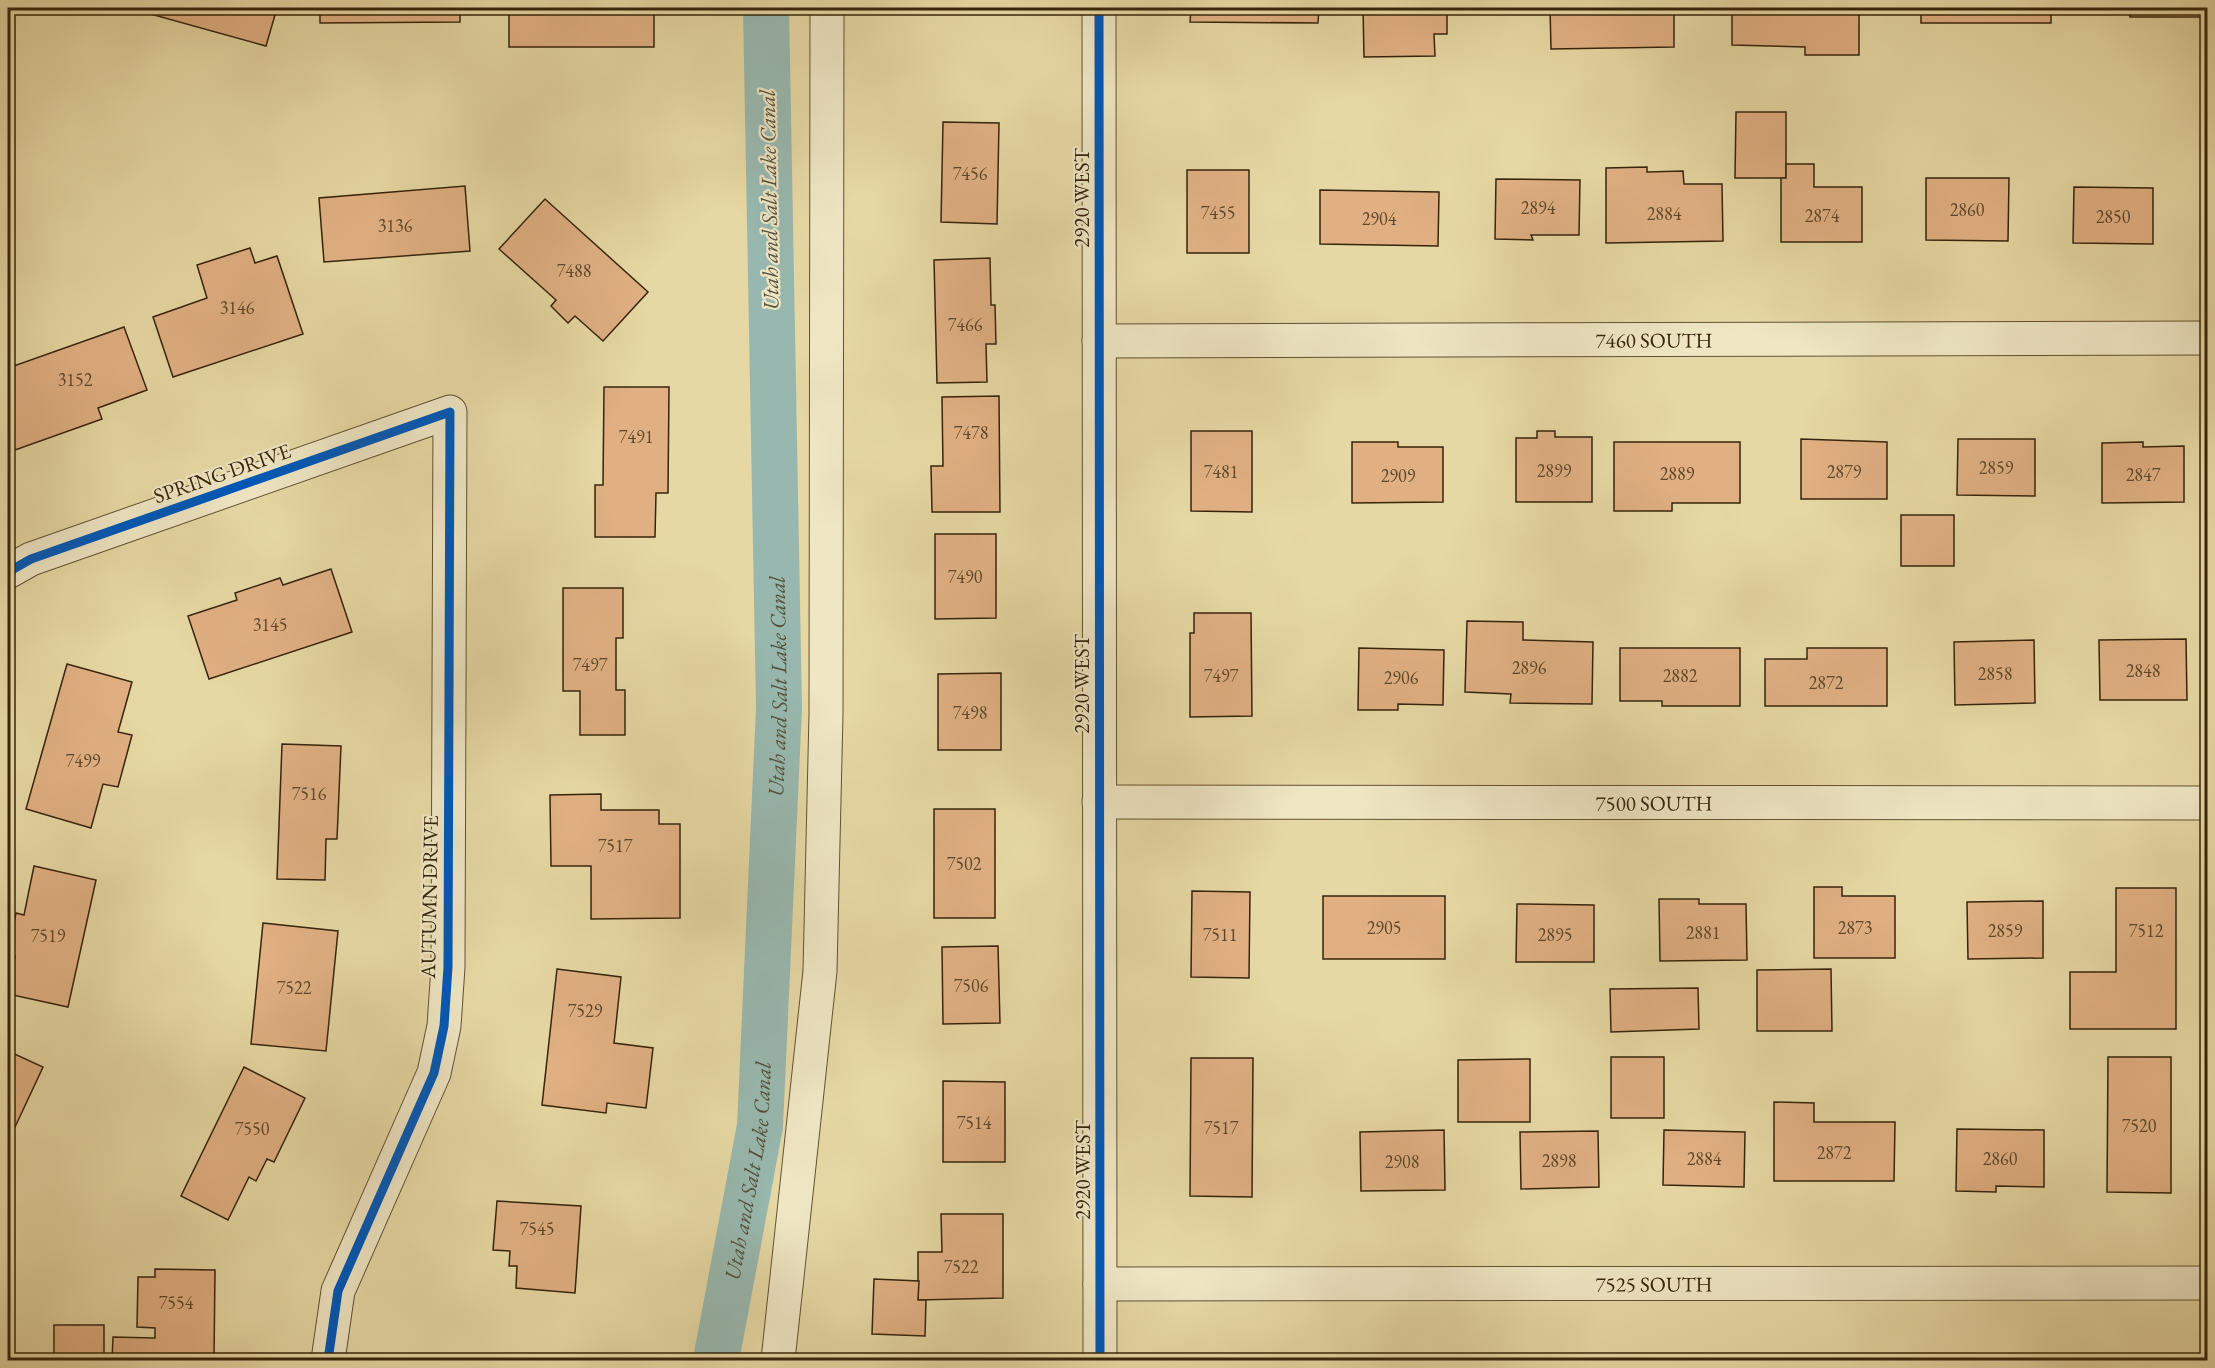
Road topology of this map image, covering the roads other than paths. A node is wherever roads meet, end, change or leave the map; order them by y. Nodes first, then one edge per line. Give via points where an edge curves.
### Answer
1 (827, 8) edge
2 (1099, 8) edge
3 (2208, 338) edge
4 (1100, 341) junction
5 (450, 412) joint
6 (8, 572) edge
7 (1100, 802) junction
8 (2208, 803) edge
9 (2208, 1283) edge
10 (1100, 1284) junction
11 (328, 1360) edge
12 (778, 1360) edge
13 (1100, 1360) edge

1 - 12 street via 826,714 820,971
2 - 4 street, 2920 WEST
3 - 4 street, 7460 SOUTH
4 - 7 street, 2920 WEST
5 - 6 street, SPRING DRIVE via 31,559
5 - 11 street, AUTUMN DRIVE via 448,967 444,1026 434,1072 338,1291
7 - 8 street, 7500 SOUTH
7 - 10 street, 2920 WEST
9 - 10 street, 7525 SOUTH
10 - 13 street, 2920 WEST

